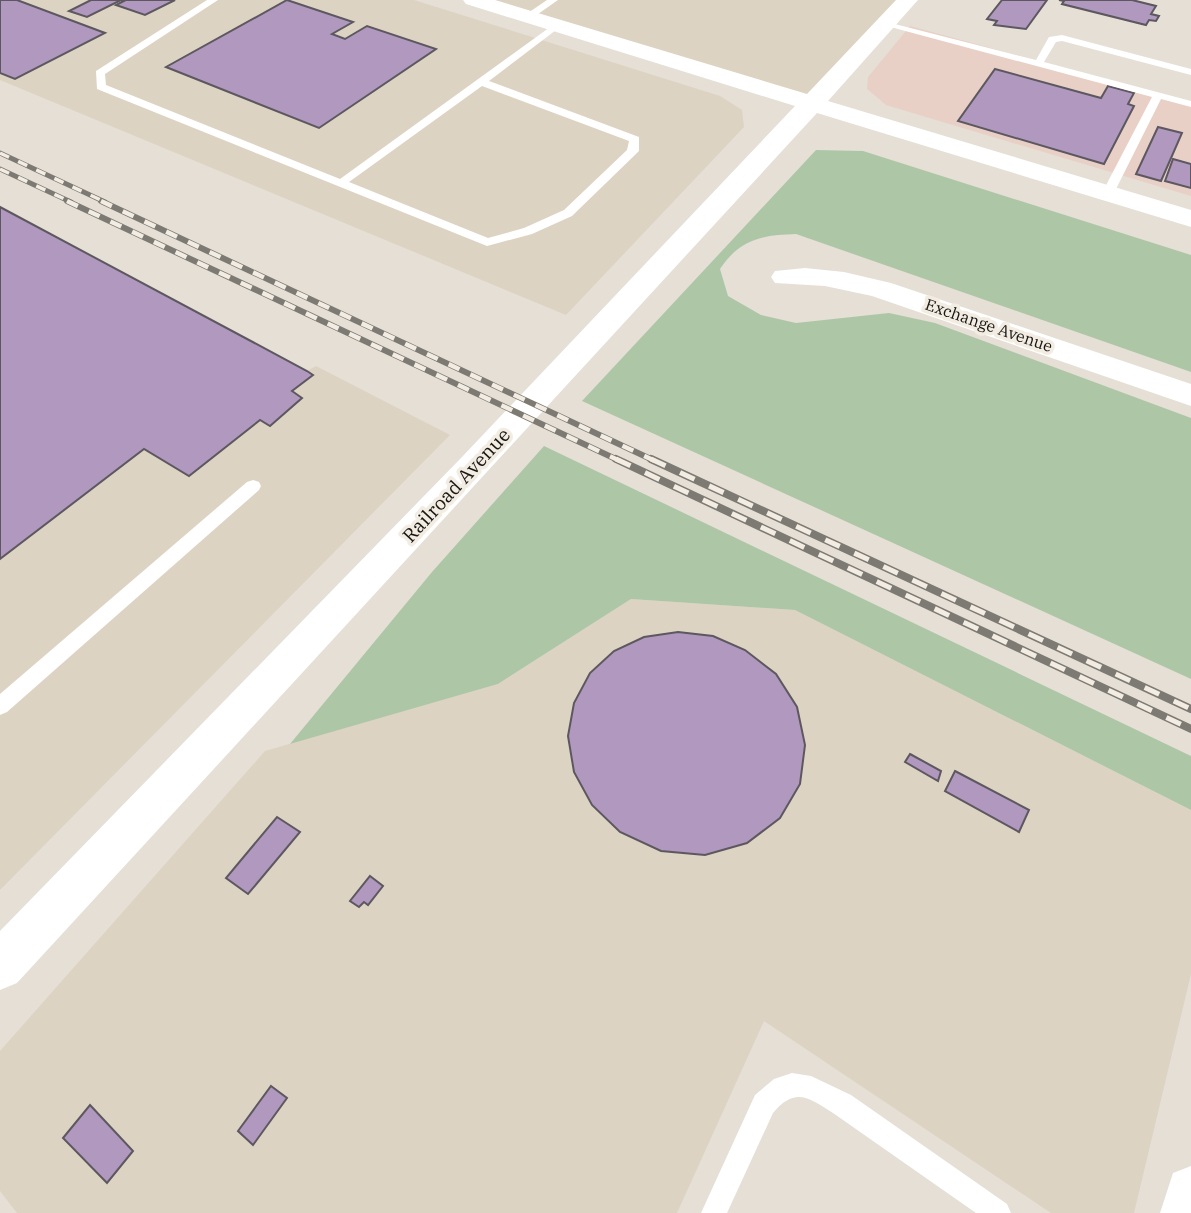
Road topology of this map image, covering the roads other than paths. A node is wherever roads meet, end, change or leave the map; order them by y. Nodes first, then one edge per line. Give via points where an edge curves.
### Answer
1 (212, 0) edge
2 (473, 0) edge
3 (552, 0) edge
4 (908, 0) edge
5 (528, 17) junction
6 (886, 23) junction
7 (557, 25) junction
8 (1038, 64) junction
9 (1191, 72) edge
10 (481, 82) junction
11 (1158, 95) junction
12 (811, 103) junction
13 (1191, 104) edge
14 (341, 183) junction
15 (1108, 193) junction
16 (1191, 219) edge
17 (784, 277) dead end
18 (1191, 396) edge
19 (253, 485) dead end
20 (0, 706) edge
21 (0, 966) edge
22 (1191, 1191) edge
23 (714, 1213) edge
24 (998, 1213) edge
25 (1186, 1213) edge

1 - 14 lane via 100,73 101,87
2 - 5 street
3 - 5 lane
4 - 6 street, Railroad Avenue
5 - 7 street
6 - 8 lane
6 - 12 street, Railroad Avenue
7 - 10 lane
7 - 12 street
8 - 9 lane via 1054,39 1062,38
8 - 11 lane
10 - 14 lane
10 - 14 lane via 635,139 633,151 569,213 487,242
11 - 13 lane
11 - 15 lane
12 - 15 street
12 - 21 street, Railroad Avenue
15 - 16 street
17 - 18 street, Exchange Avenue via 817,274 861,283
19 - 20 lane
22 - 25 street
23 - 24 lane via 764,1104 773,1092 799,1084 842,1104

